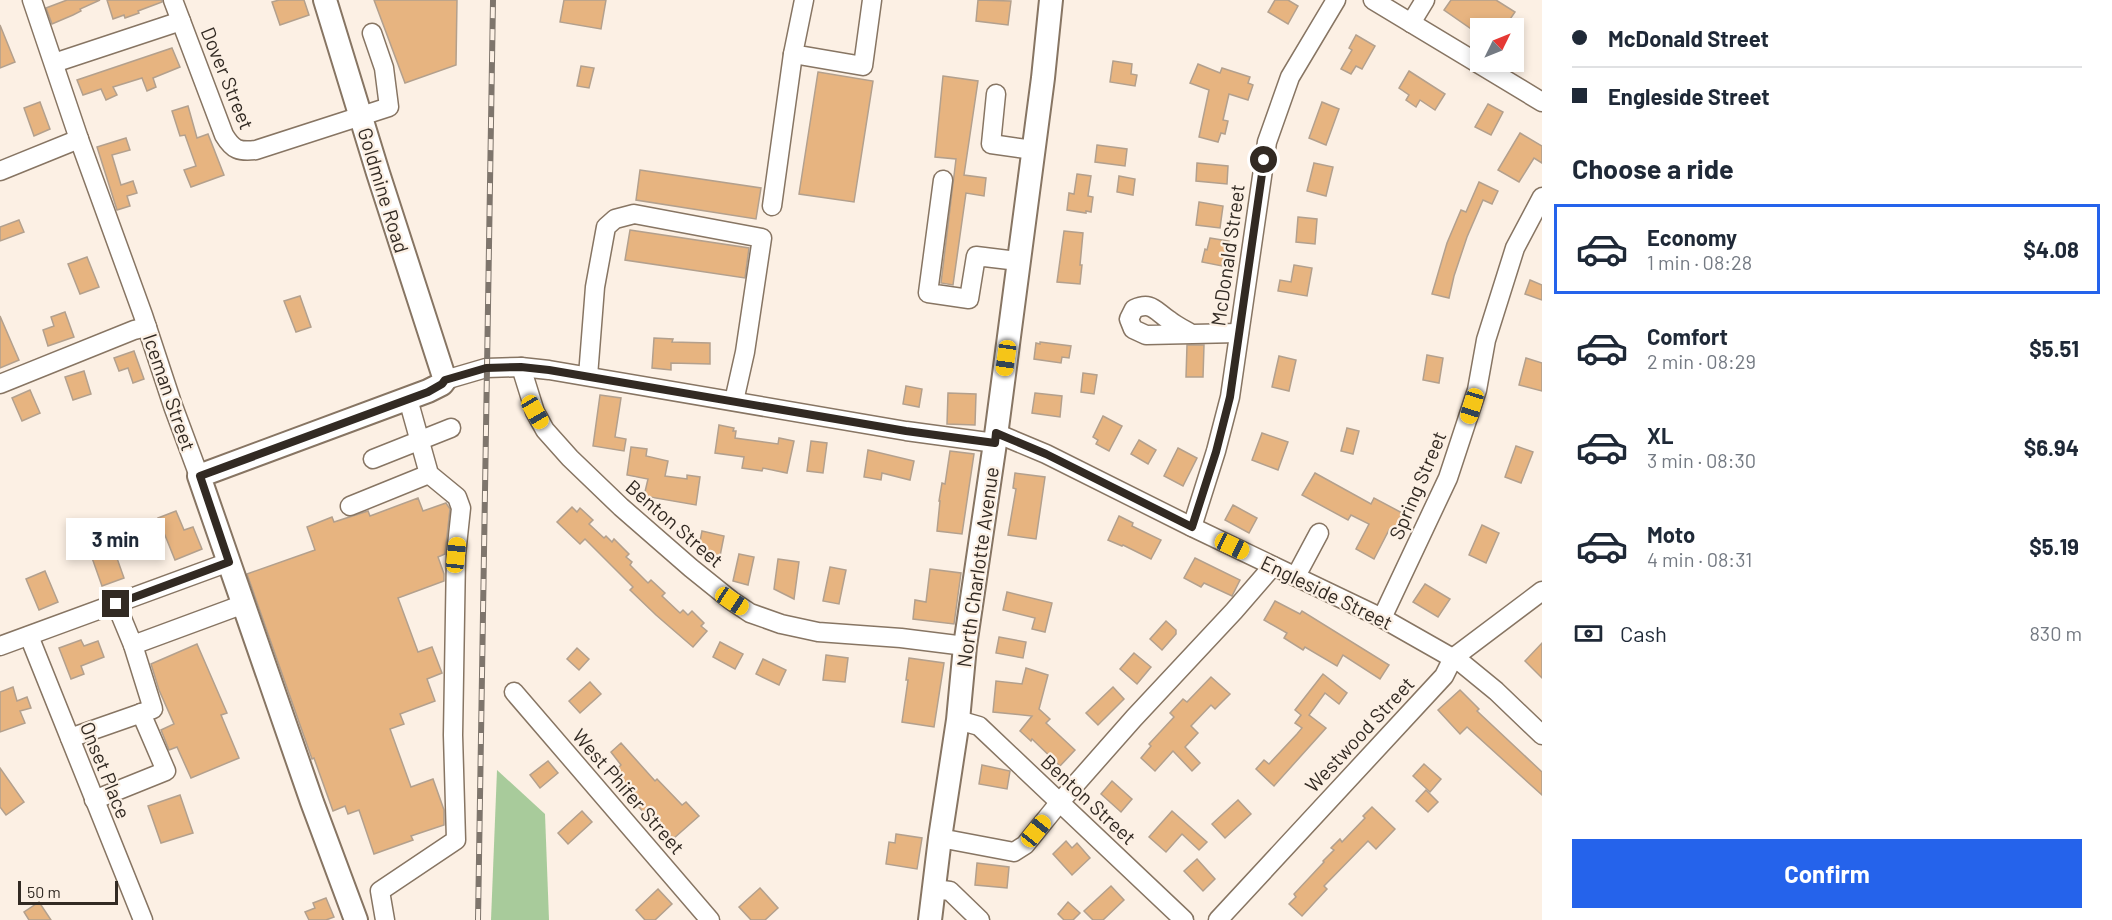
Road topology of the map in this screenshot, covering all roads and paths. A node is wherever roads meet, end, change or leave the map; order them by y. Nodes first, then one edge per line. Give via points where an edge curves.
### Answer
1 (32, 0) edge
2 (173, 0) edge
3 (325, 0) edge
4 (804, 0) edge
5 (872, 0) edge
6 (1051, 0) edge
7 (1336, 0) edge
8 (1373, 0) edge
9 (1425, 0) edge
10 (181, 21) junction
11 (1411, 23) junction
12 (372, 33) dead end
13 (793, 54) junction
14 (54, 63) junction
15 (996, 94) dead end
16 (1542, 102) edge
17 (361, 116) junction
18 (79, 139) junction
19 (1033, 150) junction
20 (0, 171) edge
21 (943, 180) dead end
22 (1542, 197) edge
23 (772, 206) dead end
24 (1018, 261) junction
25 (147, 327) junction
26 (1190, 333) dead end
27 (1239, 333) junction
28 (521, 367) junction
29 (588, 376) junction
30 (445, 380) junction
31 (0, 384) edge
32 (408, 399) junction
33 (734, 401) junction
34 (452, 428) dead end
35 (995, 438) junction
36 (420, 440) junction
37 (373, 459) dead end
38 (429, 474) junction
39 (200, 476) junction
40 (350, 506) dead end
41 (1192, 527) junction
42 (1319, 533) dead end
43 (229, 562) junction
44 (1273, 566) junction
45 (1296, 576) junction
46 (1542, 591) edge
47 (116, 604) junction
48 (244, 604) junction
49 (1382, 618) junction
50 (29, 636) junction
51 (133, 645) junction
52 (0, 646) edge
53 (964, 646) junction
54 (1453, 658) junction
55 (514, 692) dead end
56 (141, 713) junction
57 (958, 720) junction
58 (1542, 735) edge
59 (70, 738) junction
60 (94, 800) junction
61 (1059, 803) junction
62 (940, 838) junction
63 (934, 889) junction
64 (143, 920) edge
65 (356, 920) edge
66 (385, 920) edge
67 (710, 920) edge
68 (930, 920) edge
69 (980, 920) edge
70 (1184, 920) edge
71 (1218, 920) edge

1 - 14 street, Iceman Street
2 - 10 street, Dover Street
3 - 17 main road, Goldmine Road
4 - 13 street
5 - 13 street via 863,66
6 - 19 main road, North Charlotte Avenue
7 - 27 street, McDonald Street via 1290,77 1267,142
8 - 11 street
9 - 11 street
10 - 14 street
10 - 17 street, Dover Street via 224,135 235,149 256,150
11 - 16 street
12 - 17 street, Dover Street via 384,68 389,106
13 - 23 street
14 - 18 street, Iceman Street
15 - 19 street via 991,144
17 - 30 main road, Goldmine Road
18 - 20 street
18 - 25 street, Iceman Street
19 - 24 main road, North Charlotte Avenue
21 - 24 street via 928,293 969,299 976,256
22 - 49 street, Spring Street via 1515,248 1486,340 1477,390 1448,478
24 - 35 main road, North Charlotte Avenue
25 - 31 street
25 - 39 street, Iceman Street
26 - 27 street
27 - 41 street, McDonald Street via 1227,408
28 - 29 street, Engleside Street
28 - 30 street, Engleside Street via 486,368
28 - 53 street, Benton Street via 535,412 570,458 691,568 750,613 818,632
29 - 33 street, Engleside Street
29 - 33 street via 606,227 615,219 634,214 762,238
30 - 32 main road, Engleside Street
32 - 36 street
32 - 39 main road, Engleside Street
33 - 35 street, Engleside Street via 906,431
34 - 36 street
35 - 41 street, Engleside Street via 1046,454
35 - 53 main road, North Charlotte Avenue
36 - 37 street
36 - 38 street
38 - 40 street
38 - 66 street via 457,497 461,508 456,555 453,735 456,840 380,891
39 - 43 main road, Iceman Street
41 - 44 street, Engleside Street
42 - 45 street
43 - 47 street
43 - 48 main road, Iceman Street
44 - 45 street, Engleside Street
44 - 61 street
45 - 49 street, Engleside Street
46 - 54 street, Westwood Street
47 - 50 street
47 - 51 street
48 - 51 street
48 - 65 main road, Iceman Street
49 - 54 street, Engleside Street
50 - 52 street
50 - 59 street, Onset Place
51 - 56 street via 153,709
53 - 57 main road, North Charlotte Avenue
54 - 58 street, Engleside Street via 1496,691
54 - 71 street, Westwood Street via 1444,676
55 - 67 street, West Phifer Street
56 - 59 street
56 - 60 street via 166,771
57 - 61 street, Benton Street via 979,726
57 - 62 main road, North Charlotte Avenue
59 - 60 street, Onset Place
60 - 64 street, Onset Place
61 - 62 street via 1025,845 1014,852
61 - 70 street, Benton Street
62 - 63 main road, North Charlotte Avenue
63 - 68 main road, North Charlotte Avenue
63 - 69 street via 950,891

